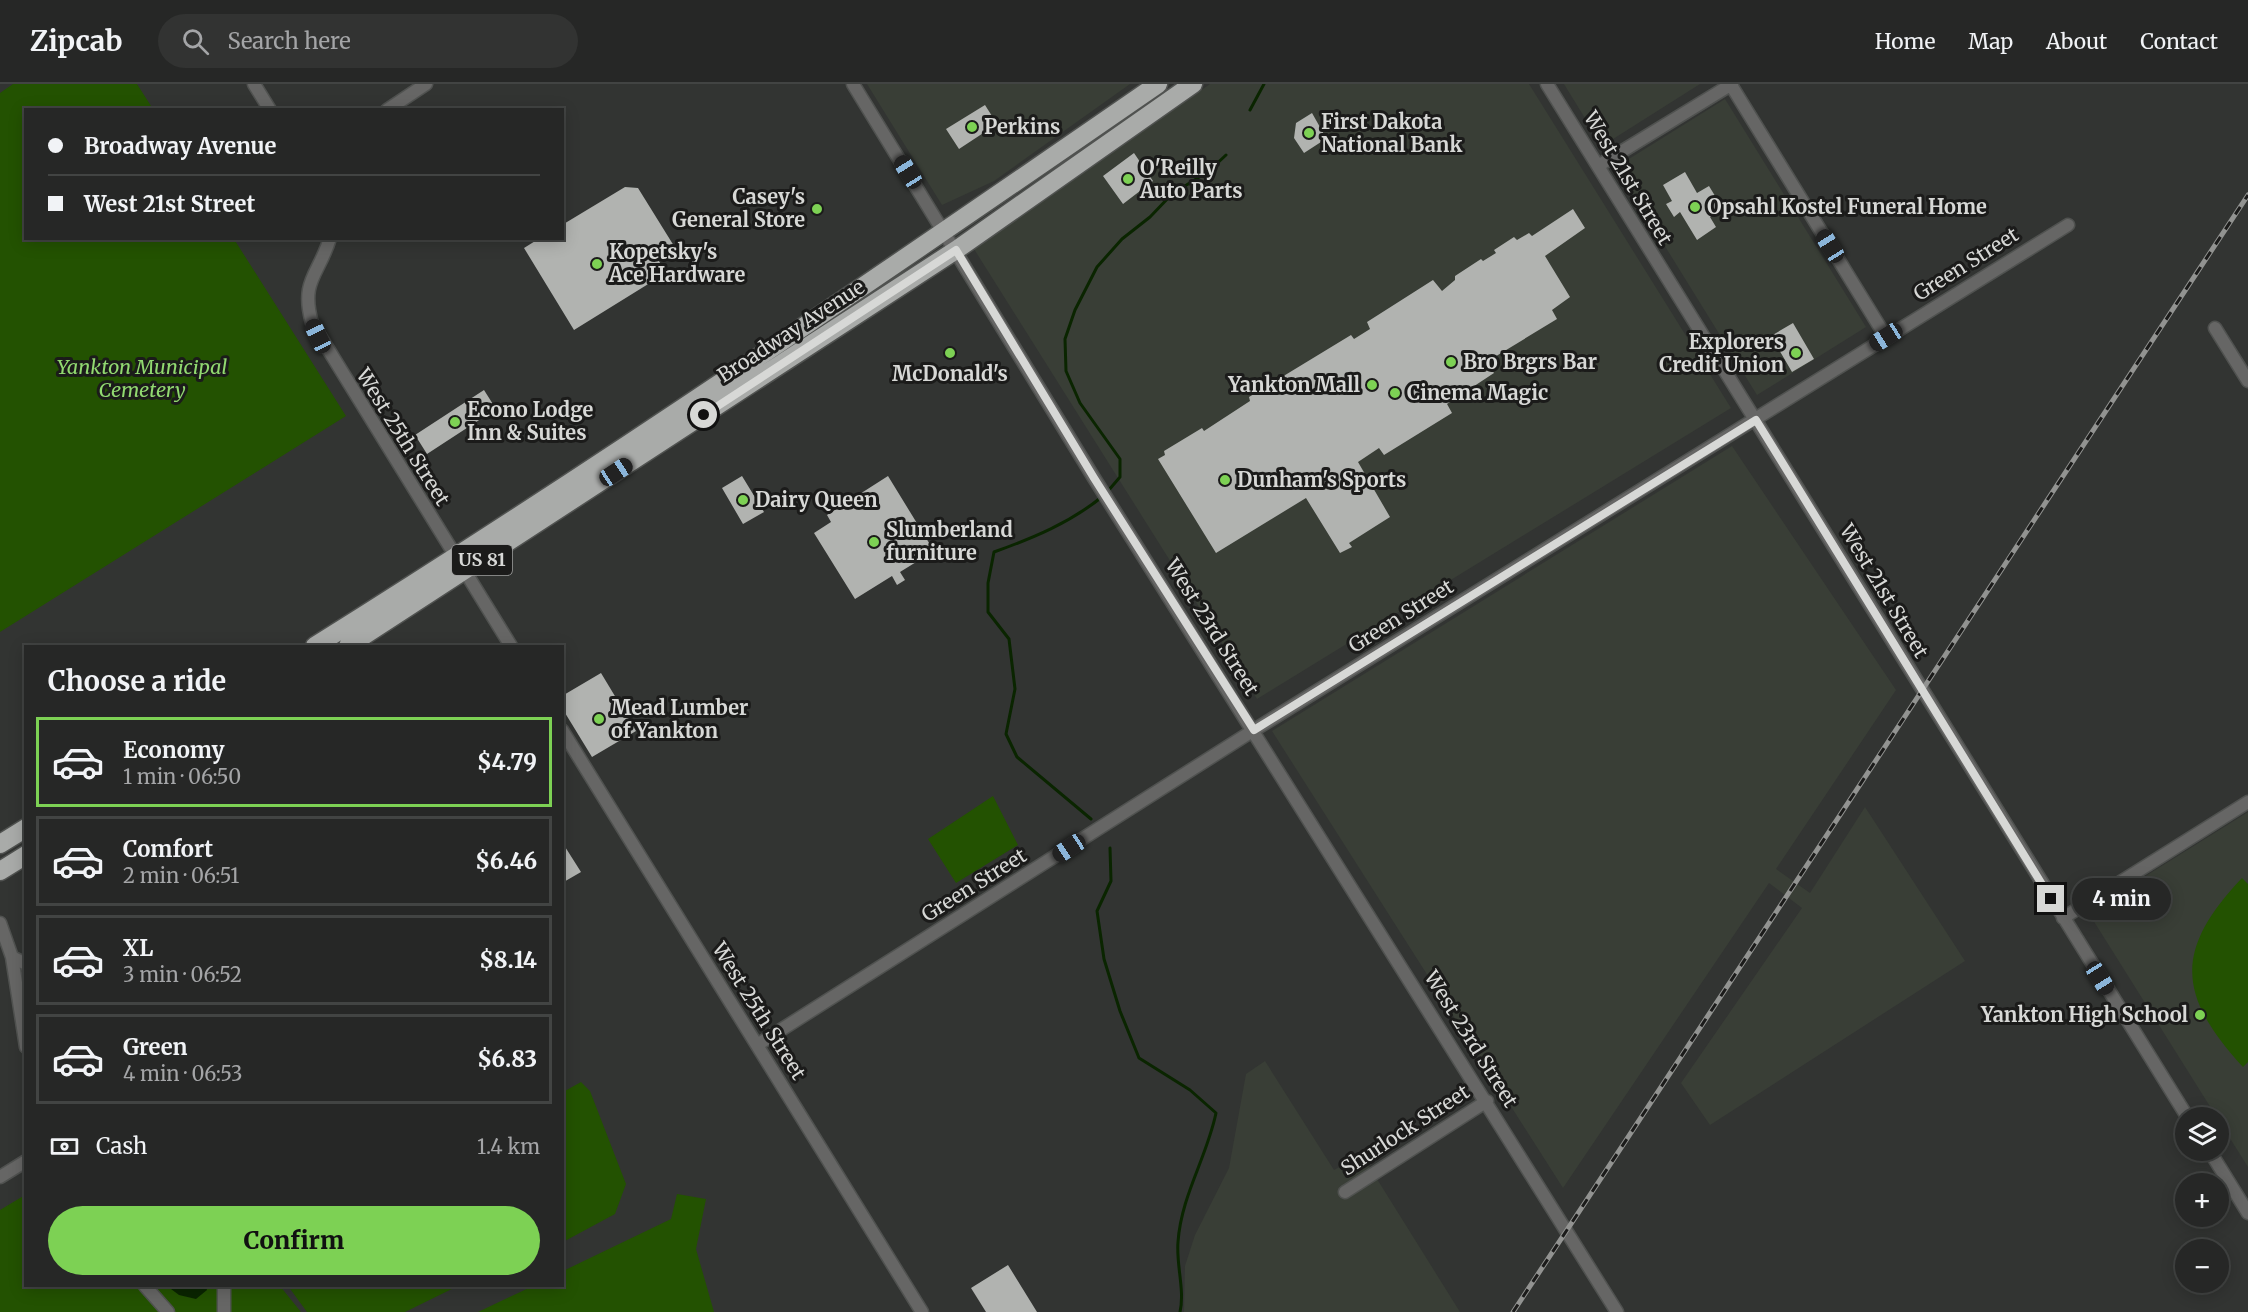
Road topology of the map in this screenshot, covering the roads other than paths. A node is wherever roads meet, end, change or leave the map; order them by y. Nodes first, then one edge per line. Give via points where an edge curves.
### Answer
1 (254, 84) edge
2 (426, 84) edge
3 (853, 84) edge
4 (1158, 84) edge
5 (1193, 84) edge
6 (1548, 84) edge
7 (1732, 84) edge
8 (269, 108) edge
9 (390, 108) edge
10 (1598, 166) junction
11 (2068, 225) dead end
12 (945, 231) junction
13 (329, 240) edge
14 (956, 250) junction
15 (2215, 328) dead end
16 (1886, 337) junction
17 (2248, 381) edge
18 (1756, 420) junction
19 (460, 565) junction
20 (317, 645) edge
21 (349, 645) edge
22 (510, 645) edge
23 (1254, 730) junction
24 (564, 733) edge
25 (2248, 802) edge
26 (24, 829) edge
27 (0, 844) edge
28 (24, 856) edge
29 (0, 871) edge
30 (2063, 918) junction
31 (0, 923) edge
32 (12, 957) junction
33 (24, 963) edge
34 (24, 1034) edge
35 (757, 1045) junction
36 (1486, 1101) junction
37 (2181, 1107) edge
38 (2216, 1161) edge
39 (24, 1162) edge
40 (0, 1177) edge
41 (1345, 1192) dead end
42 (2248, 1214) edge
43 (146, 1287) edge
44 (224, 1287) edge
45 (168, 1312) edge
46 (224, 1312) edge
47 (922, 1312) edge
48 (1617, 1312) edge

1 - 8 street
2 - 9 street
3 - 12 street, West 23rd Street
4 - 12 highway, Broadway Avenue / US 81
5 - 14 highway, Broadway Avenue / US 81
6 - 10 street, West 21st Street
7 - 10 street
7 - 16 street
10 - 18 street, West 21st Street
11 - 16 street, Green Street
12 - 14 street, West 23rd Street
12 - 19 highway, Broadway Avenue / US 81
13 - 19 street, West 25th Street via 308,290 312,323
14 - 19 highway, Broadway Avenue / US 81
14 - 23 street, West 23rd Street via 1094,478
15 - 17 street
16 - 18 street, Green Street
18 - 23 street, Green Street
18 - 30 street, West 21st Street
19 - 20 highway, Broadway Avenue / US 81
19 - 21 highway, Broadway Avenue / US 81
19 - 22 street, West 25th Street
23 - 35 street, Green Street
23 - 36 street, West 23rd Street
24 - 35 street, West 25th Street
25 - 30 street
26 - 27 highway
28 - 29 highway
30 - 37 street, West 21st Street
31 - 32 street
32 - 33 street
32 - 34 street
35 - 47 street, West 25th Street
36 - 41 street, Shurlock Street
36 - 48 street, West 23rd Street
38 - 42 street
39 - 40 street
43 - 45 street
44 - 46 street

